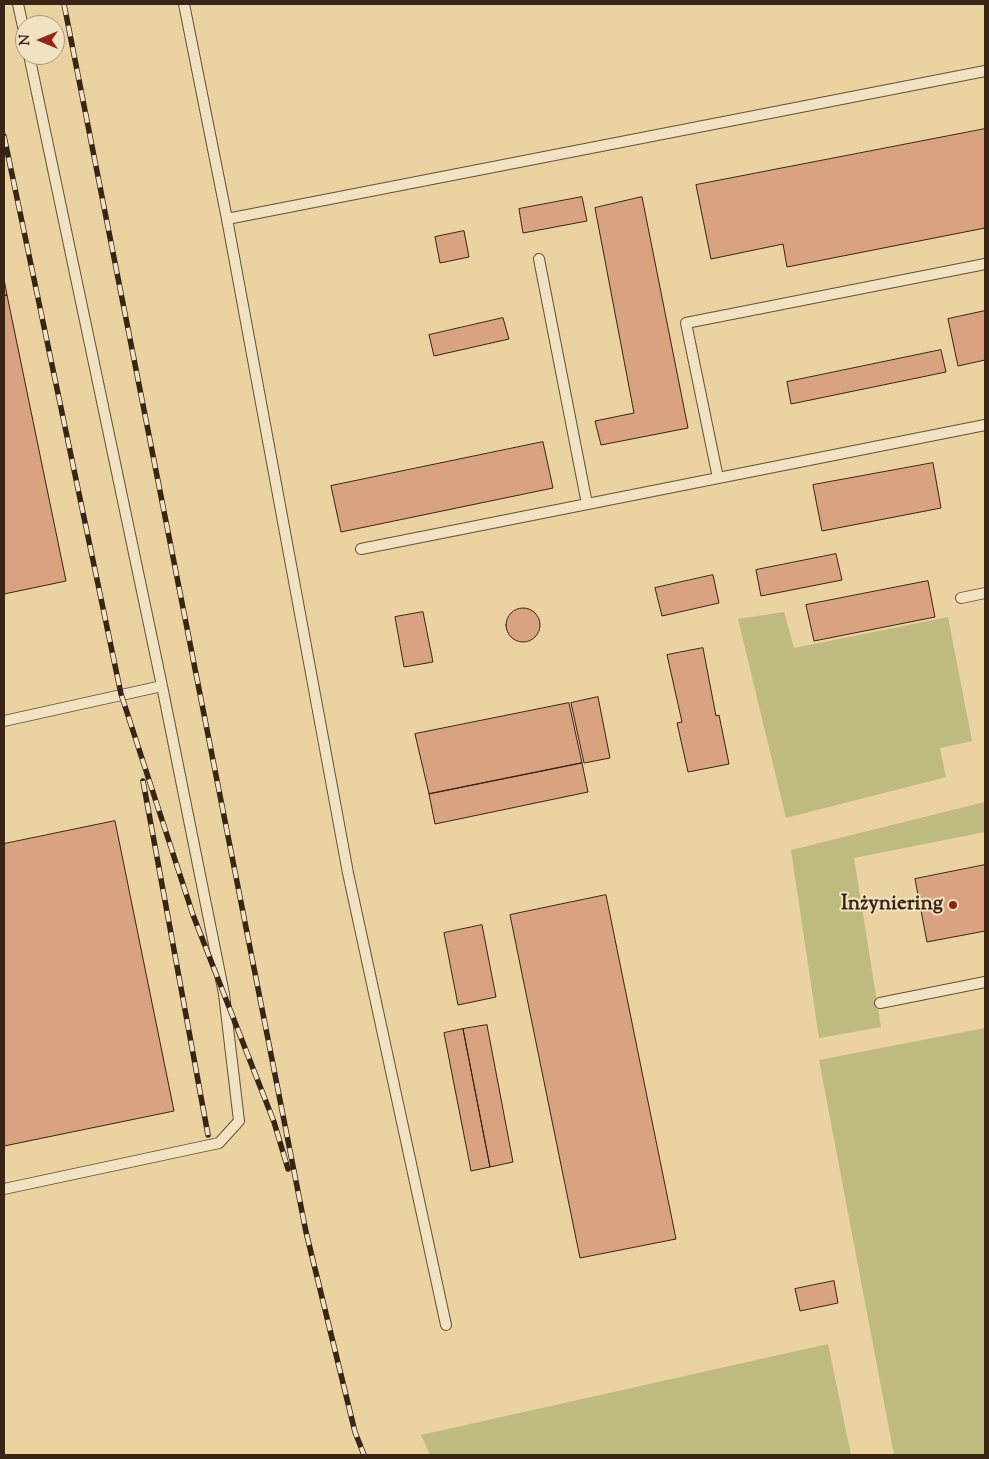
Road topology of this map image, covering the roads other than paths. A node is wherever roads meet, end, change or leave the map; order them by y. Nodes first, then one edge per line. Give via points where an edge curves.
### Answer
1 (184, 4) edge
2 (31, 65) edge
3 (985, 71) edge
4 (227, 219) junction
5 (539, 259) dead end
6 (985, 264) edge
7 (985, 425) edge
8 (718, 478) junction
9 (587, 504) junction
10 (361, 549) dead end
11 (985, 593) edge
12 (961, 598) dead end
13 (162, 686) junction
14 (4, 721) edge
15 (985, 982) edge
16 (880, 1003) dead end
17 (4, 1189) edge
18 (446, 1325) dead end

1 - 4 lane
2 - 13 lane
3 - 4 lane
4 - 18 lane via 348,873
5 - 9 lane
6 - 8 lane via 686,323
7 - 8 lane
8 - 9 lane
9 - 10 lane
11 - 12 lane
13 - 14 lane
13 - 17 lane via 224,994 238,1121 219,1144
15 - 16 lane

